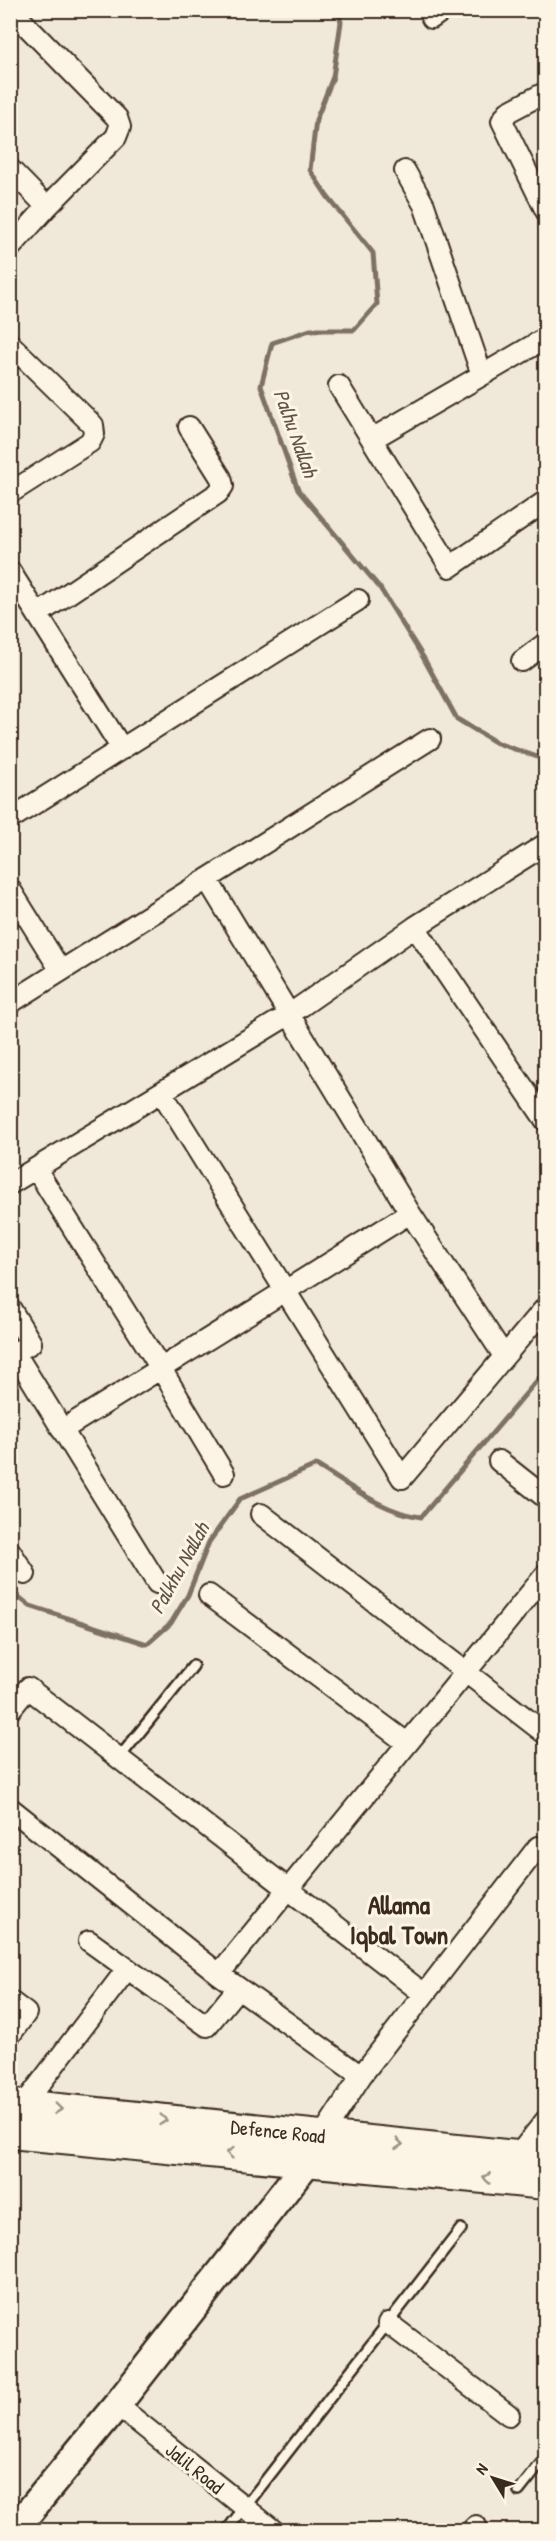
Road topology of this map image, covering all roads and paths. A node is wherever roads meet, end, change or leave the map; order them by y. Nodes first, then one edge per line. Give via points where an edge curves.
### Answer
1 (11, 10) edge
2 (546, 92) edge
3 (10, 169) edge
4 (405, 171) dead end
5 (47, 207) junction
6 (546, 211) edge
7 (10, 248) edge
8 (546, 338) edge
9 (10, 344) edge
10 (482, 375) junction
11 (339, 386) dead end
12 (189, 427) dead end
13 (372, 439) junction
14 (10, 493) edge
15 (546, 501) edge
16 (10, 571) edge
17 (358, 600) dead end
18 (38, 614) junction
19 (546, 643) edge
20 (522, 661) dead end
21 (430, 739) dead end
22 (122, 749) junction
23 (10, 819) edge
24 (546, 844) edge
25 (207, 879) junction
26 (10, 889) edge
27 (415, 927) junction
28 (61, 971) junction
29 (10, 1003) edge
30 (290, 1014) junction
31 (162, 1093) junction
32 (546, 1121) edge
33 (36, 1169) junction
34 (10, 1184) edge
35 (410, 1213) junction
36 (284, 1291) junction
37 (546, 1307) edge
38 (10, 1308) edge
39 (13, 1355) edge
40 (504, 1356) junction
41 (160, 1367) junction
42 (62, 1430) junction
43 (500, 1461) dead end
44 (224, 1474) dead end
45 (546, 1498) edge
46 (261, 1514) dead end
47 (10, 1551) edge
48 (25, 1574) dead end
49 (546, 1574) edge
50 (157, 1583) dead end
51 (209, 1595) dead end
52 (193, 1666) dead end
53 (465, 1673) junction
54 (10, 1710) edge
55 (546, 1734) edge
56 (407, 1743) junction
57 (119, 1758) junction
58 (10, 1808) edge
59 (538, 1847) dead end
60 (288, 1890) junction
61 (89, 1941) dead end
62 (127, 1969) junction
63 (219, 1974) junction
64 (238, 1988) junction
65 (424, 1994) junction
66 (10, 2001) edge
67 (10, 2035) edge
68 (361, 2076) junction
69 (18, 2116) edge
70 (546, 2120) edge
71 (333, 2150) junction
72 (531, 2159) edge
73 (546, 2183) edge
74 (461, 2229) dead end
75 (388, 2323) junction
76 (117, 2405) junction
77 (509, 2415) dead end
78 (546, 2457) edge
79 (519, 2491) dead end
80 (245, 2508) junction
81 (14, 2530) edge
82 (227, 2530) edge
83 (273, 2530) edge

1 - 5 street via 117,118 120,128 116,137
2 - 6 street via 508,112 502,121
3 - 5 street
4 - 10 street via 424,205
5 - 7 street
8 - 10 street
9 - 14 street via 93,425 94,434 90,442
10 - 13 street
11 - 13 street
12 - 18 street via 221,478 223,486 218,493
13 - 15 street via 450,567
16 - 18 street
17 - 22 street
18 - 22 street
19 - 20 street
21 - 25 street
22 - 23 street
24 - 27 street
25 - 28 street
25 - 30 street
26 - 28 street
27 - 30 street
27 - 32 street
28 - 29 street
30 - 31 street
30 - 35 street
31 - 33 street
31 - 36 street
33 - 34 street
33 - 41 street
35 - 36 street
35 - 40 street
36 - 40 street via 402,1478
36 - 41 street
37 - 40 street
38 - 39 street via 32,1343
39 - 42 street
41 - 42 street
41 - 44 street
42 - 50 street
43 - 45 street
46 - 53 street
47 - 48 street
49 - 53 street
51 - 56 street
52 - 57 lane
53 - 55 street
53 - 56 street
54 - 57 street via 28,1688
56 - 60 street
57 - 60 street
58 - 63 street
59 - 65 street
60 - 63 street
60 - 65 street
61 - 62 street
62 - 64 street via 207,2026
62 - 69 street
63 - 64 street
64 - 68 street
65 - 68 street
66 - 67 street via 26,2013
68 - 71 street
69 - 71 main road, Defence Road
70 - 72 street
71 -> 72 main road, Defence Road
73 -> 71 main road, Defence Road
71 - 76 street
74 - 75 lane
75 - 77 street
75 - 80 lane
76 - 80 street, Jalil Road
76 - 81 street
78 - 79 lane
80 - 82 lane
80 - 83 street, Jalil Road

